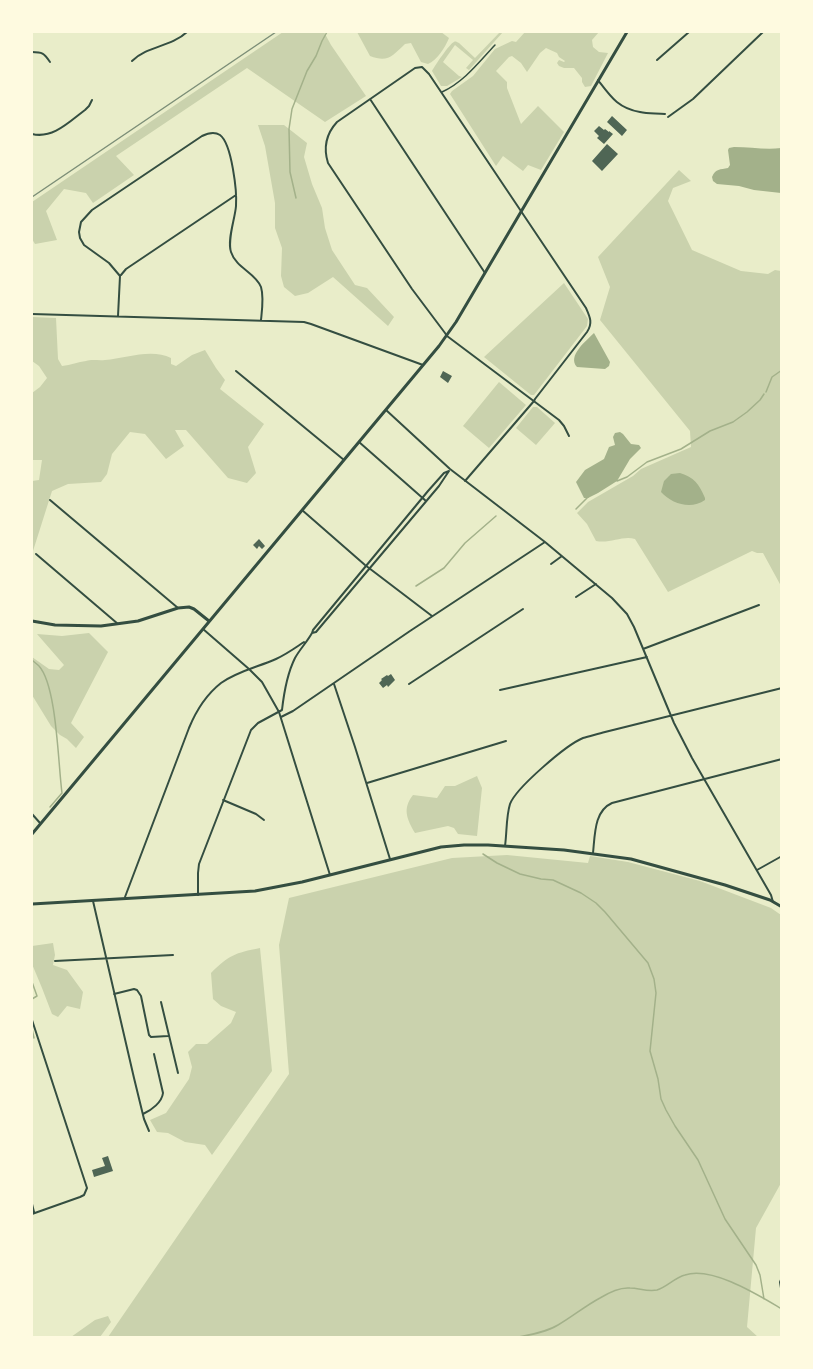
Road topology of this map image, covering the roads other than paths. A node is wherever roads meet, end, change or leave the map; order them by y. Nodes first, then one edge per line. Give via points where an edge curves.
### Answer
1 (187, 32) edge
2 (627, 32) edge
3 (689, 32) edge
4 (763, 32) edge
5 (495, 45) dead end
6 (32, 52) edge
7 (657, 60) dead end
8 (132, 61) dead end
9 (50, 62) dead end
10 (598, 80) junction
11 (441, 92) junction
12 (370, 99) junction
13 (92, 100) dead end
14 (32, 134) edge
15 (236, 195) junction
16 (522, 210) junction
17 (484, 273) junction
18 (120, 276) junction
19 (32, 314) edge
20 (118, 316) junction
21 (261, 320) junction
22 (447, 336) junction
23 (423, 365) junction
24 (236, 371) dead end
25 (534, 401) junction
26 (386, 410) junction
27 (569, 436) dead end
28 (359, 442) junction
29 (344, 460) junction
30 (449, 470) junction
31 (465, 481) junction
32 (422, 498) junction
33 (50, 500) dead end
34 (426, 501) junction
35 (302, 510) junction
36 (545, 542) junction
37 (36, 554) dead end
38 (562, 556) junction
39 (551, 564) dead end
40 (365, 566) junction
41 (369, 568) junction
42 (596, 584) junction
43 (576, 597) dead end
44 (759, 605) dead end
45 (178, 608) junction
46 (523, 609) dead end
47 (432, 616) junction
48 (32, 621) edge
49 (209, 621) junction
50 (118, 624) junction
51 (203, 629) junction
52 (312, 633) junction
53 (306, 640) junction
54 (643, 649) junction
55 (647, 657) junction
56 (249, 669) junction
57 (334, 684) junction
58 (410, 684) dead end
59 (782, 688) edge
60 (500, 690) dead end
61 (279, 712) junction
62 (671, 716) junction
63 (281, 717) junction
64 (32, 736) edge
65 (506, 741) dead end
66 (32, 744) edge
67 (782, 759) edge
68 (704, 779) junction
69 (367, 783) junction
70 (223, 800) junction
71 (32, 814) edge
72 (264, 820) dead end
73 (41, 823) junction
74 (32, 834) edge
75 (505, 846) junction
76 (593, 853) junction
77 (782, 856) edge
78 (390, 859) junction
79 (757, 870) junction
80 (330, 875) junction
81 (198, 895) junction
82 (124, 899) junction
83 (93, 901) junction
84 (773, 902) junction
85 (32, 904) edge
86 (782, 907) edge
87 (173, 955) dead end
88 (106, 958) junction
89 (55, 961) dead end
90 (114, 994) junction
91 (160, 1002) dead end
92 (32, 1020) edge
93 (168, 1036) junction
94 (154, 1054) dead end
95 (178, 1074) dead end
96 (143, 1114) junction
97 (149, 1131) dead end
98 (32, 1203) edge
99 (33, 1213) edge
100 (782, 1277) edge
101 (782, 1294) edge

1 - 8 street via 138,54
2 - 10 main road
3 - 7 street
4 - 10 street via 693,99 666,116 619,105
5 - 11 lane via 472,71
6 - 9 street via 41,52
10 - 16 main road
11 - 12 street via 426,70 418,67
11 - 16 street
12 - 17 street
12 - 22 street via 331,128 326,155
13 - 14 street via 54,133
15 - 18 street
15 - 18 street via 225,141 210,133 92,210 81,222 80,238
15 - 21 street via 230,250 260,284
16 - 17 main road
16 - 25 street via 591,321 587,332
17 - 22 main road
18 - 20 street
19 - 20 street
20 - 21 street
21 - 23 street via 312,324
22 - 23 main road
22 - 25 street
23 - 26 main road
24 - 29 street
25 - 27 street via 559,420
25 - 31 street
26 - 28 main road
26 - 30 street
28 - 29 main road
28 - 32 street
29 - 35 main road
30 - 31 street
30 - 32 street
30 - 34 street
31 - 36 street
32 - 34 street
32 - 40 street
33 - 45 street
34 - 41 street
35 - 40 street
35 - 49 main road
36 - 38 street
36 - 47 street
37 - 50 street
38 - 39 street
38 - 42 street
40 - 41 street
40 - 52 street
41 - 47 street
41 - 52 street
42 - 43 street
42 - 54 street via 627,614
44 - 54 street
45 - 49 main road via 194,609
45 - 50 main road
46 - 58 street
47 - 57 street
48 - 50 main road via 81,626
49 - 51 main road
51 - 56 street
51 - 73 main road
52 - 53 street
53 - 56 street via 278,658
53 - 61 street via 290,670
54 - 55 street
55 - 60 street
55 - 62 street
56 - 61 street via 266,687
56 - 82 street via 219,684 198,709
57 - 63 street
57 - 69 street
59 - 62 street
61 - 63 street
61 - 70 street via 250,730
62 - 68 street
62 - 75 street via 590,736 567,747 513,799
63 - 80 street
64 - 66 street
65 - 69 street
67 - 68 street
68 - 76 street via 606,805 598,819
68 - 79 street
69 - 78 street
70 - 72 street
70 - 81 street via 199,864
71 - 73 street
73 - 74 main road
75 - 76 main road
75 - 78 main road via 448,846
76 - 84 main road via 661,866
77 - 79 street
78 - 80 main road
79 - 84 street
80 - 81 main road via 255,891
81 - 82 main road
82 - 83 main road
83 - 85 main road
83 - 88 street
84 - 86 main road
87 - 88 street
88 - 89 street
88 - 90 street
90 - 93 street via 137,990 149,1035
90 - 96 street
91 - 93 street
92 - 99 street via 87,1188 80,1197
93 - 95 street
94 - 96 street via 163,1093 154,1107
96 - 97 street
98 - 99 street
100 - 101 street

